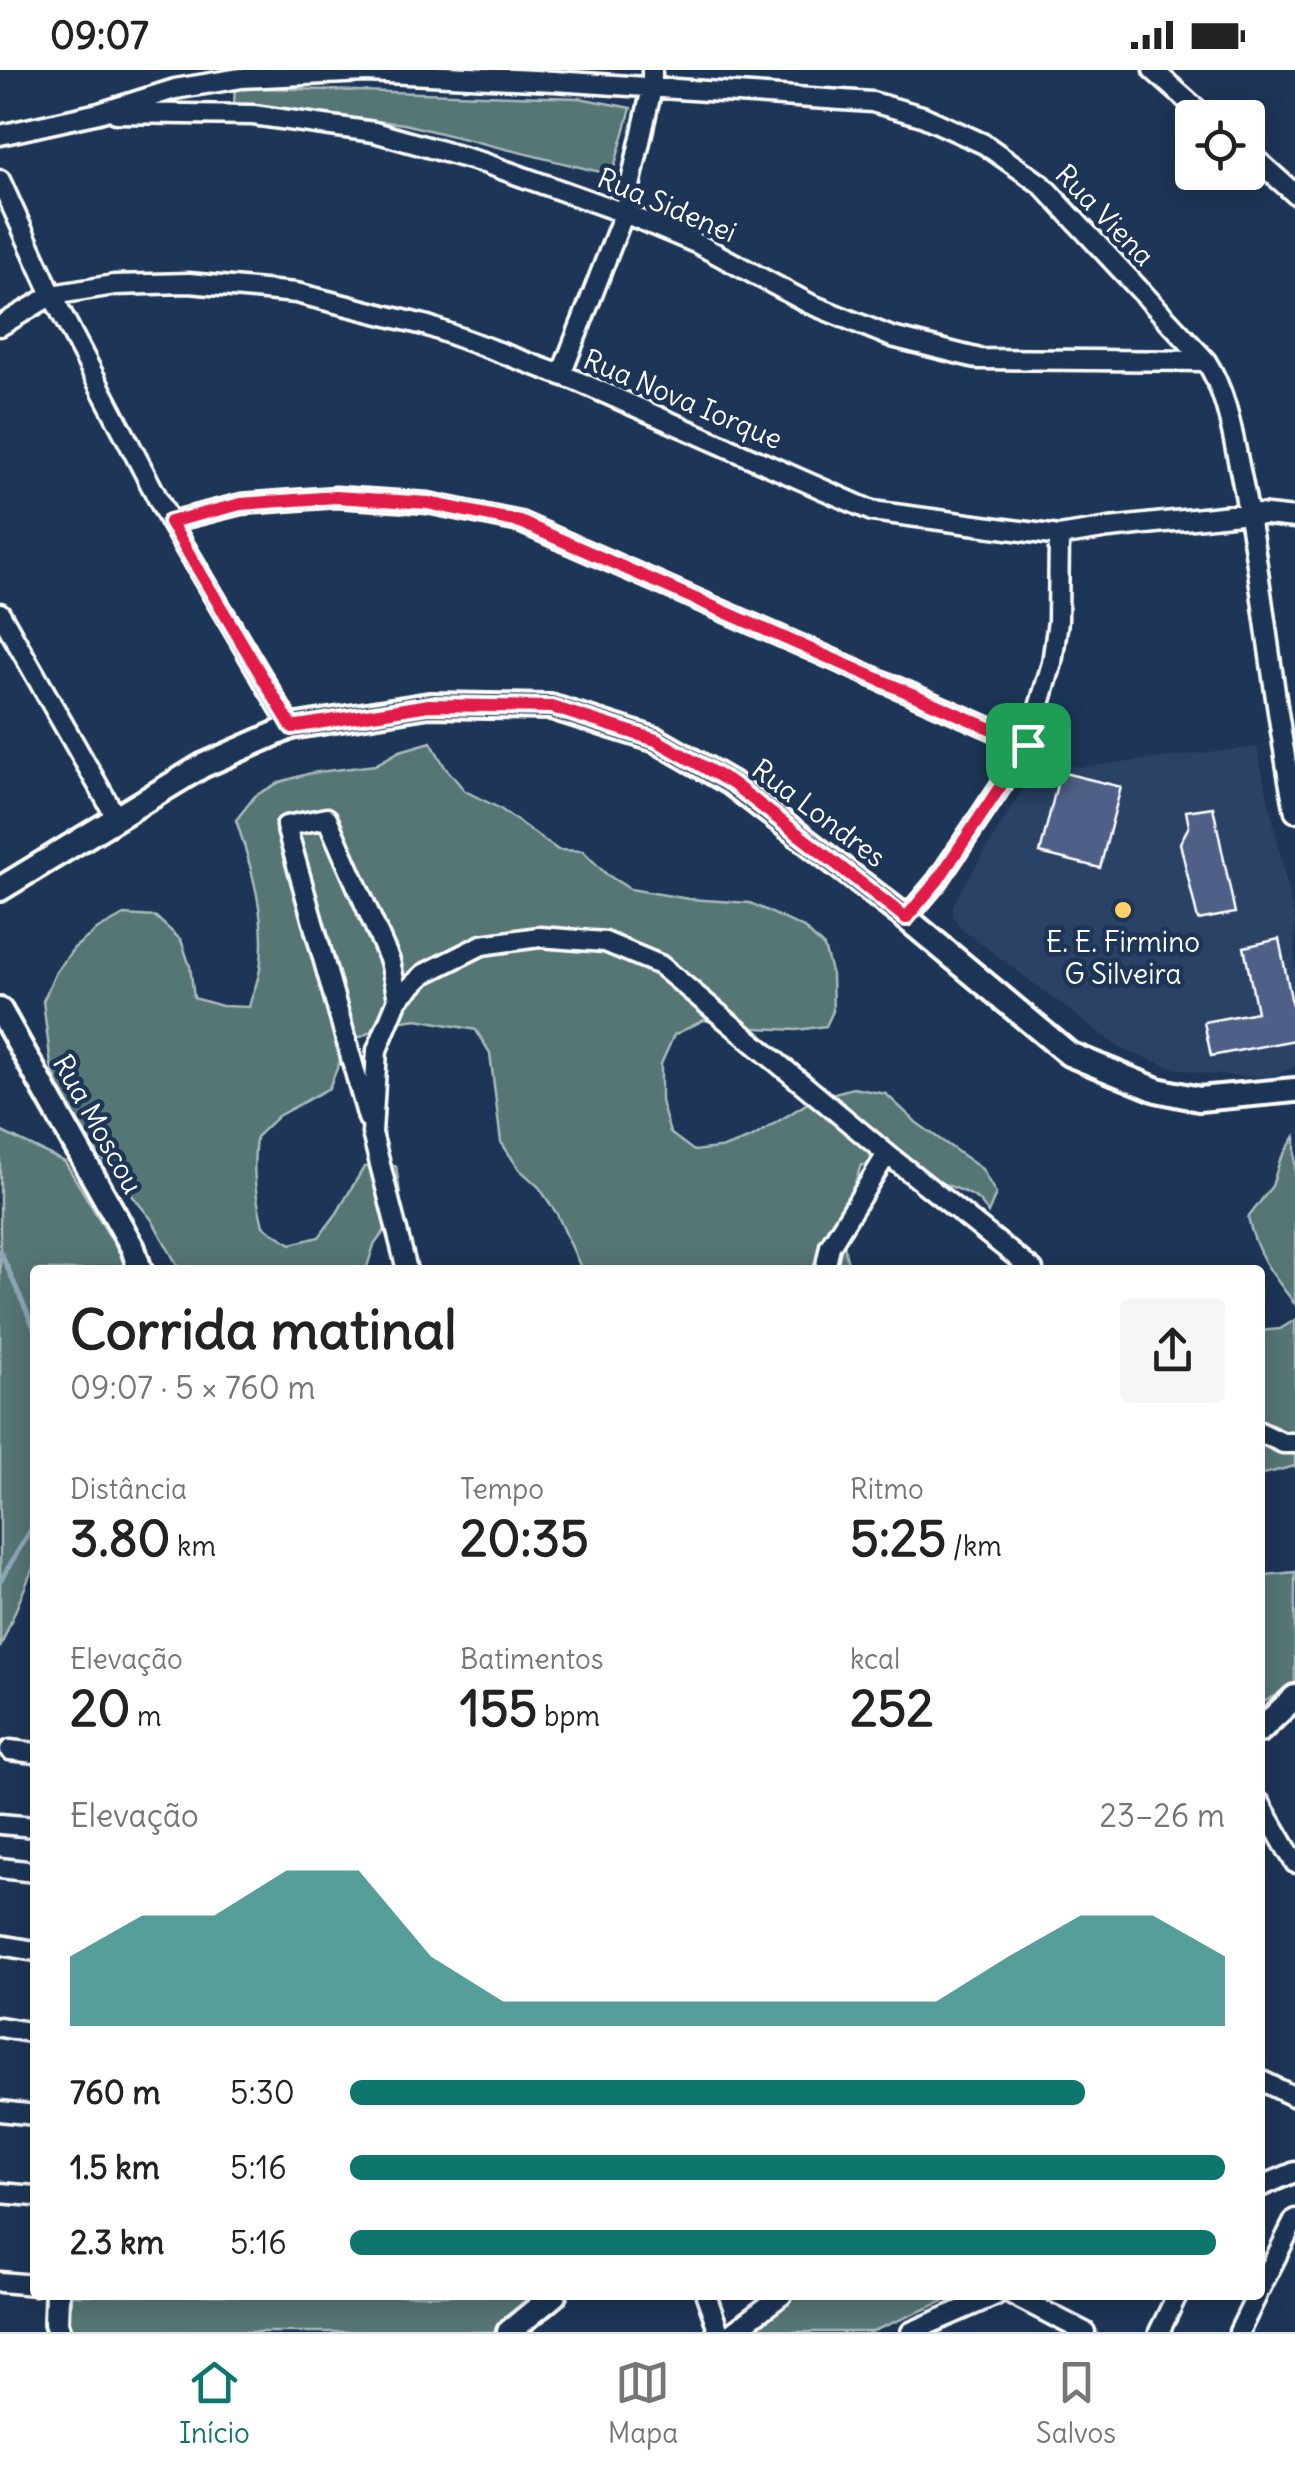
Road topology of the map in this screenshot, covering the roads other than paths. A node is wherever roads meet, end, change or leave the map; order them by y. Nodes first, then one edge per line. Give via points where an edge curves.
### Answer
1 (1153, 70) edge
2 (652, 79) edge
3 (218, 82) junction
4 (176, 89) junction
5 (1187, 100) edge
6 (99, 113) junction
7 (179, 114) junction
8 (221, 114) junction
9 (0, 134) edge
10 (1265, 167) edge
11 (0, 180) edge
12 (1295, 194) edge
13 (624, 213) junction
14 (52, 295) junction
15 (0, 326) edge
16 (1206, 361) junction
17 (561, 376) junction
18 (1249, 513) junction
19 (1295, 518) edge
20 (170, 522) junction
21 (1059, 536) junction
22 (0, 612) edge
23 (292, 727) junction
24 (1028, 745) junction
25 (1295, 812) edge
26 (116, 817) junction
27 (0, 889) edge
28 (906, 918) junction
29 (398, 999) junction
30 (0, 1010) edge
31 (1295, 1090) edge
32 (372, 1134) junction
33 (887, 1154) junction
34 (138, 1265) edge
35 (407, 1265) edge
36 (826, 1265) edge
37 (1027, 1265) edge
38 (1265, 1434) edge
39 (1295, 1443) edge
40 (1295, 1697) edge
41 (1265, 1725) edge
42 (10, 1750) dead end
43 (30, 1752) edge
44 (1265, 1812) edge
45 (0, 1824) edge
46 (30, 1826) edge
47 (1295, 1863) edge
48 (0, 1868) edge
49 (30, 1871) edge
50 (0, 1945) edge
51 (30, 1950) edge
52 (0, 2027) edge
53 (30, 2031) edge
54 (1265, 2083) edge
55 (1295, 2097) edge
56 (0, 2111) edge
57 (30, 2114) edge
58 (1295, 2172) edge
59 (1265, 2185) edge
60 (0, 2193) edge
61 (30, 2196) edge
62 (1295, 2218) edge
63 (1265, 2280) edge
64 (0, 2282) edge
65 (30, 2285) edge
66 (57, 2300) edge
67 (548, 2300) edge
68 (708, 2300) edge
69 (775, 2300) edge
70 (985, 2300) edge
71 (1023, 2300) edge
72 (1175, 2300) edge
73 (1255, 2300) edge
74 (58, 2332) edge
75 (509, 2332) edge
76 (719, 2332) edge
77 (732, 2332) edge
78 (911, 2332) edge
79 (1084, 2332) edge
80 (1159, 2332) edge
81 (1239, 2332) edge

1 - 5 street
2 - 3 street, Rua Viena via 366,72
2 - 13 street
2 - 16 street, Rua Viena via 872,102 984,144 1042,185
3 - 4 street, Rua Viena
3 - 8 street
4 - 6 street, Rua Viena
4 - 7 street
6 - 7 street, Rua Sidenei
6 - 9 street, Rua Viena
7 - 8 street, Rua Sidenei
8 - 13 street, Rua Sidenei via 374,132
10 - 12 street
11 - 14 street
13 - 16 street, Rua Sidenei via 892,337 980,358
13 - 17 street
14 - 15 street
14 - 17 street, Rua Nova Iorque via 189,283 296,294 428,326
14 - 20 street
16 - 18 street, Rua Viena via 1225,400
17 - 21 street, Rua Nova Iorque via 872,511
18 - 19 street, Rua Nova Iorque
18 - 21 street, Rua Nova Iorque
18 - 25 street, Rua Viena
20 - 23 street
20 - 24 street via 241,504 336,497 428,503 520,522
21 - 24 street via 1052,663
22 - 26 street
23 - 26 street, Rua Londres via 202,766
23 - 28 street, Rua Londres via 429,705 552,707 656,740 732,783
24 - 28 street
26 - 27 street, Rua Londres
28 - 31 street, Rua Londres via 1068,1054 1157,1090 1199,1099
29 - 32 street via 377,1050
29 - 32 street via 390,961 327,818 286,826
29 - 33 street via 424,974 482,945 539,937 606,942 660,965
30 - 34 street, Rua Moscou
32 - 35 street
33 - 36 street via 830,1246
33 - 37 street
38 - 39 street
40 - 41 street
42 - 43 street
44 - 47 street
45 - 46 street
48 - 49 street
50 - 51 street
52 - 53 street
54 - 55 street
56 - 57 street
58 - 59 street
60 - 61 street
62 - 63 street
64 - 65 street
66 - 74 street
67 - 75 street
68 - 76 street
69 - 77 street
70 - 78 street
71 - 79 street
72 - 80 street
73 - 81 street

